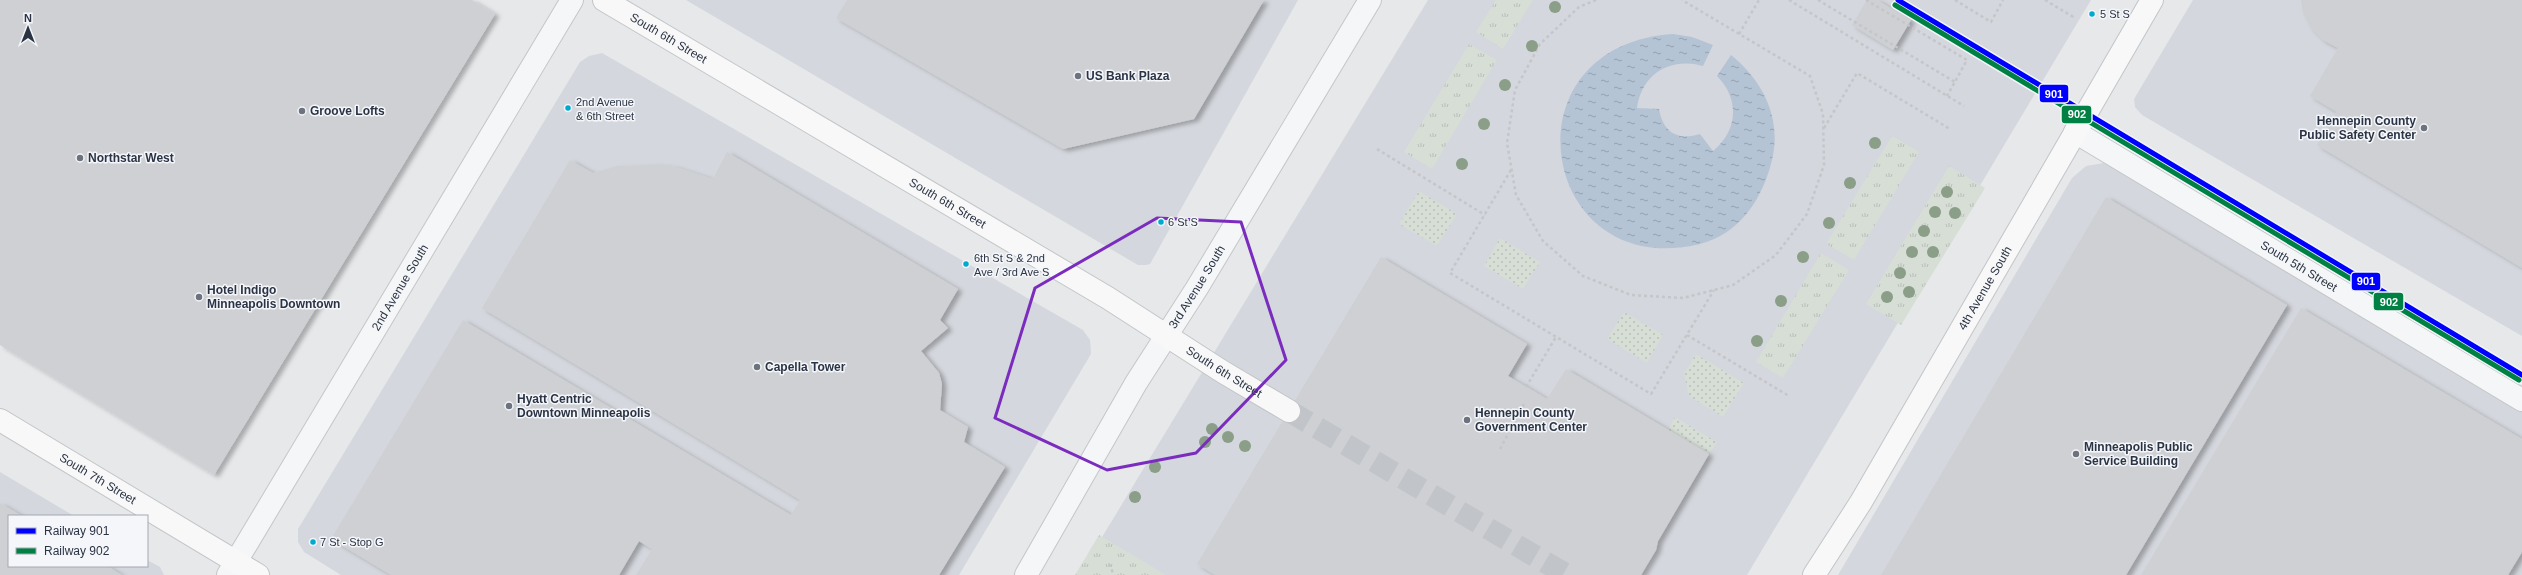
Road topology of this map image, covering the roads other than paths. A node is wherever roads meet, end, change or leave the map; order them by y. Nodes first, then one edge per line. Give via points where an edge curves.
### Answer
1 (572, 0) edge
2 (604, 0) edge
3 (1370, 0) edge
4 (2152, 0) edge
5 (2076, 132) junction
6 (1165, 335) junction
7 (2522, 400) edge
8 (1289, 411) tunnel mouth
9 (0, 420) edge
10 (232, 568) edge
11 (258, 575) edge
12 (1026, 575) edge
13 (1814, 575) edge

1 - 10 street, 2nd Avenue South
2 - 6 main road, South 6th Street via 1108,298
3 - 6 street, 3rd Avenue South via 1197,288
4 - 5 main road, 4th Avenue South
5 - 7 street, South 5th Street
5 - 13 main road, 4th Avenue South via 1861,502
6 - 8 main road, South 6th Street
6 - 12 street, 3rd Avenue South
9 - 10 main road, South 7th Street
10 - 11 main road, South 7th Street

